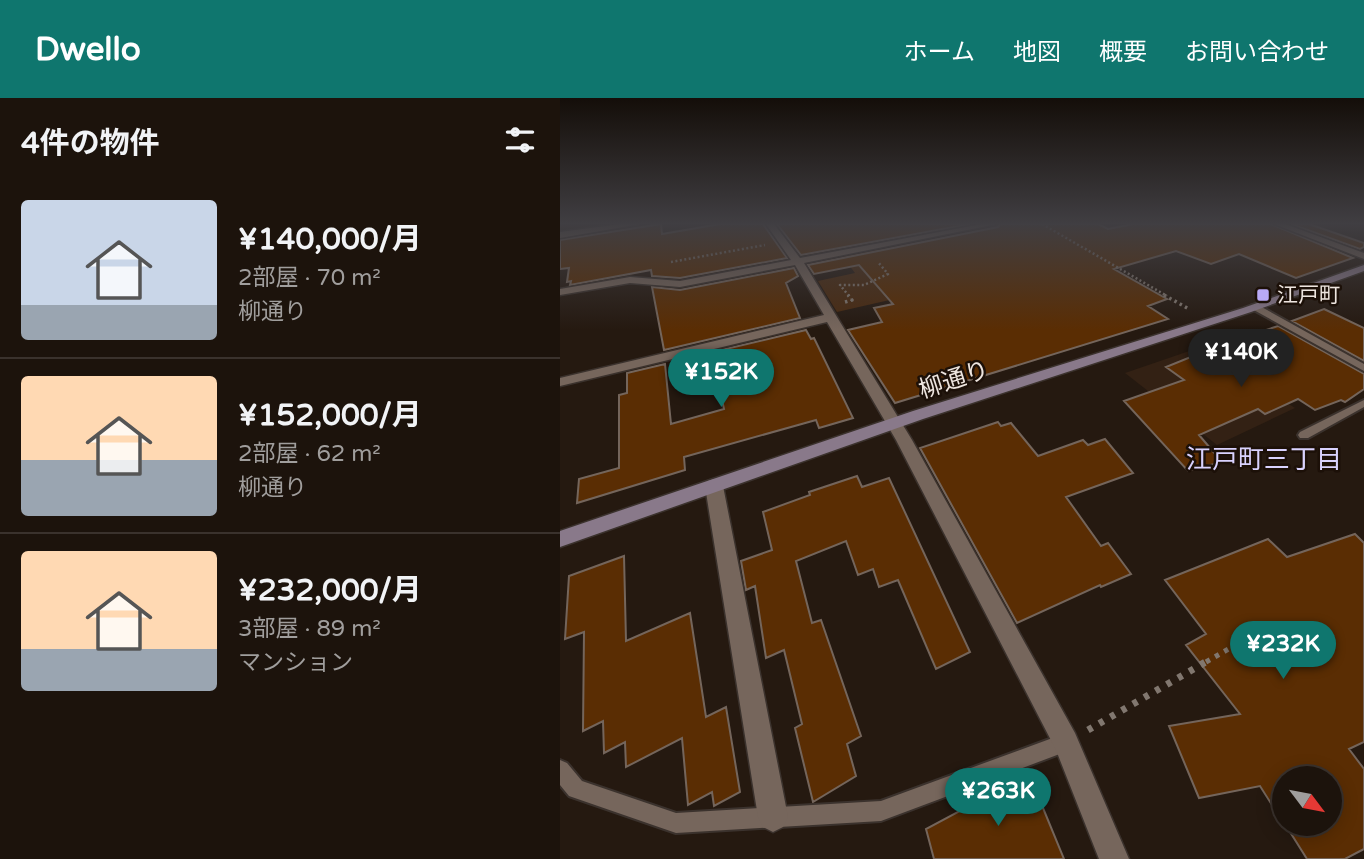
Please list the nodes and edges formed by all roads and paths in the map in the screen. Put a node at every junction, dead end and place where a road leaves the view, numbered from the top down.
1 (685, 260) edge
2 (795, 260) edge
3 (810, 260) edge
4 (874, 260) edge
5 (1104, 260) edge
6 (671, 262) dead end
7 (797, 262) junction
8 (1364, 268) edge
9 (560, 292) edge
10 (1255, 307) junction
11 (837, 310) junction
12 (1191, 310) dead end
13 (1364, 368) edge
14 (560, 382) edge
15 (1364, 403) edge
16 (894, 424) junction
17 (1304, 435) dead end
18 (714, 486) junction
19 (560, 539) edge
20 (1233, 647) dead end
21 (1066, 742) junction
22 (560, 770) edge
23 (773, 817) junction
24 (1114, 859) edge

1 - 6 path
2 - 7 street
3 - 7 street
4 - 11 path
5 - 12 path
7 - 9 street
7 - 11 street
8 - 10 street, 柳通り
10 - 13 lane
10 - 16 street, 柳通り
11 - 14 street
11 - 16 street
15 - 17 lane
16 - 18 street, 柳通り
16 - 21 street
18 - 19 street, 柳通り
18 - 23 street
20 - 21 path
21 - 23 lane
21 - 24 street
22 - 23 lane

